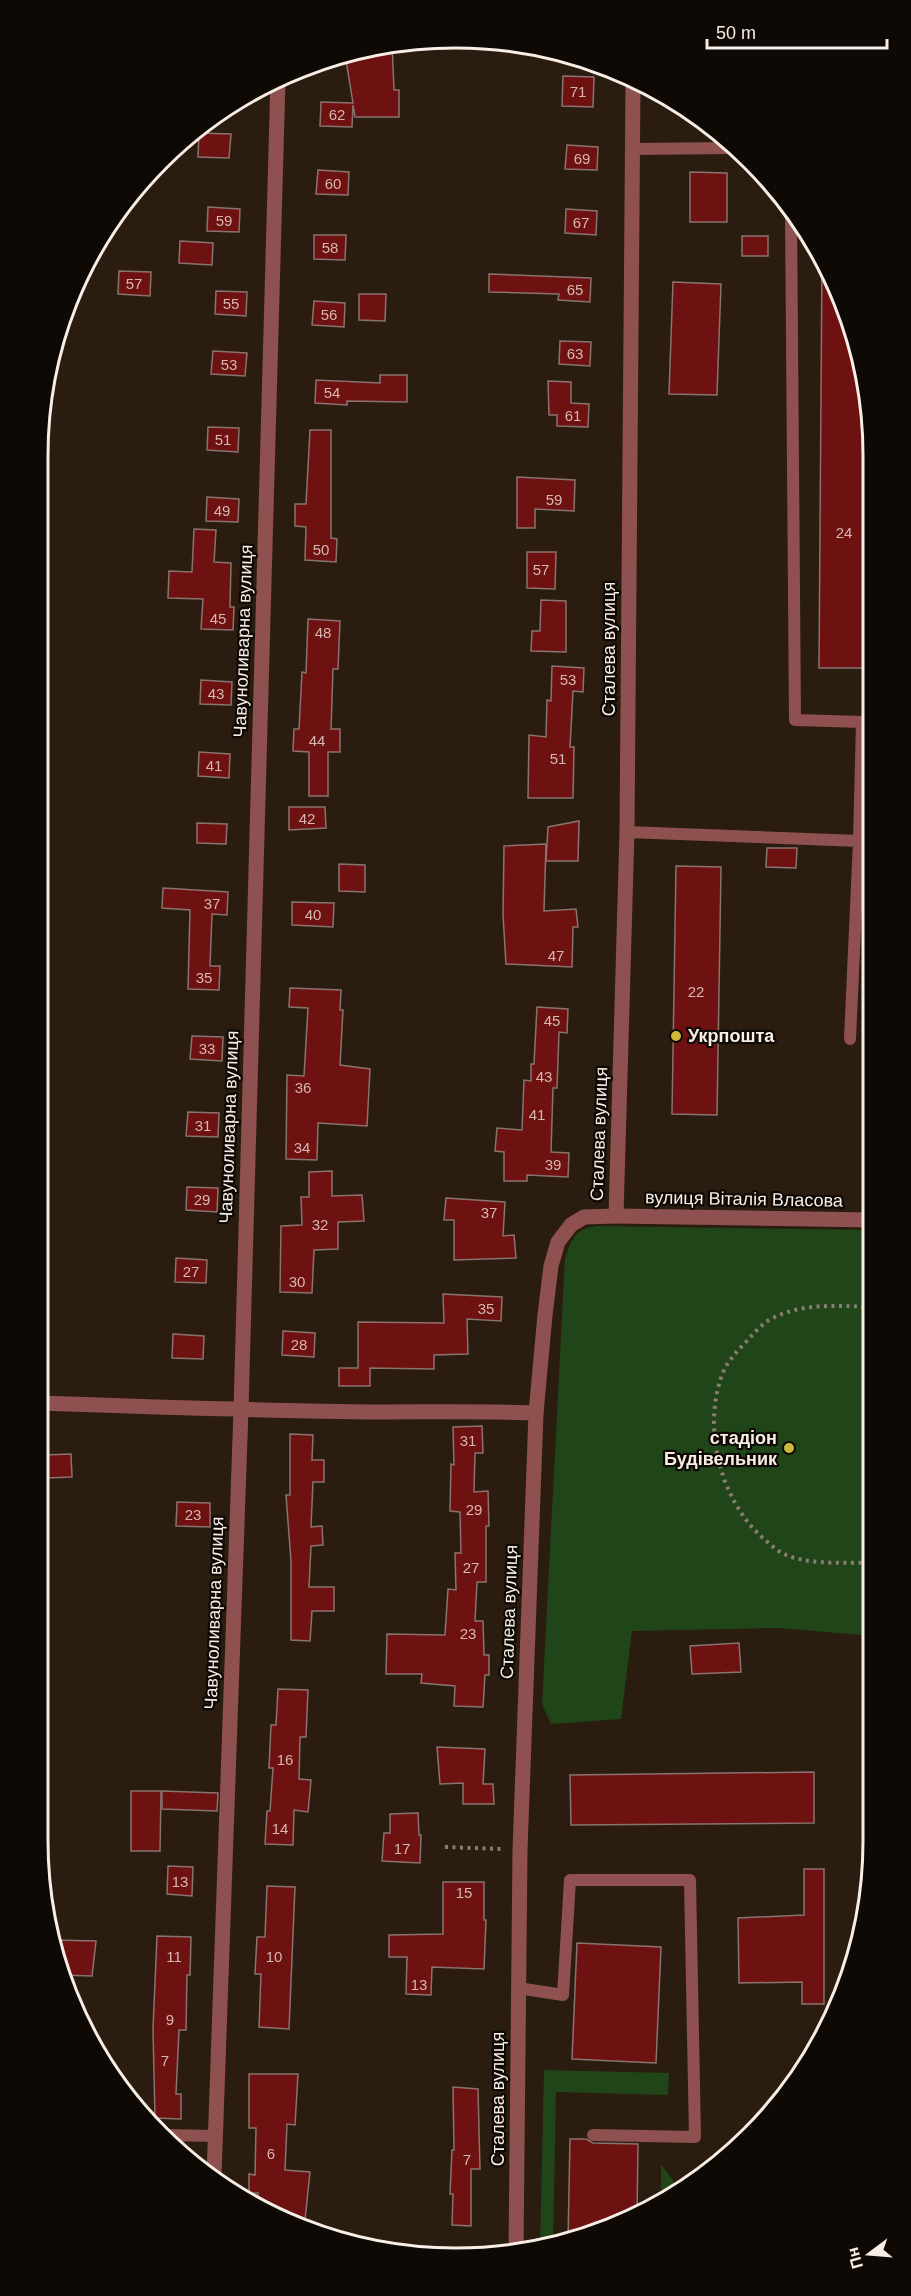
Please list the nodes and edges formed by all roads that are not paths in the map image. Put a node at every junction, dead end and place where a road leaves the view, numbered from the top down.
1 (278, 89) edge
2 (633, 89) edge
3 (723, 148) edge
4 (632, 149) junction
5 (790, 223) edge
6 (627, 832) junction
7 (859, 841) junction
8 (850, 1039) dead end
9 (616, 1216) junction
10 (863, 1220) edge
11 (48, 1402) edge
12 (240, 1410) junction
13 (536, 1413) junction
14 (518, 1988) junction
15 (174, 2135) edge
16 (593, 2135) dead end
17 (216, 2136) junction
18 (214, 2169) edge
19 (516, 2244) edge

1 - 12 street, Чавуноливарна вулиця
2 - 4 street, Сталева вулиця
3 - 4 lane
4 - 6 street, Сталева вулиця
5 - 7 lane
6 - 7 lane
6 - 9 street, Сталева вулиця
7 - 8 lane
9 - 10 street, вулиця Віталія Власова
9 - 13 street, Сталева вулиця
11 - 12 street
12 - 13 street
12 - 17 street, Чавуноливарна вулиця
13 - 14 street, Сталева вулиця
14 - 16 lane
14 - 19 street, Сталева вулиця
15 - 17 lane
17 - 18 street, Чавуноливарна вулиця

